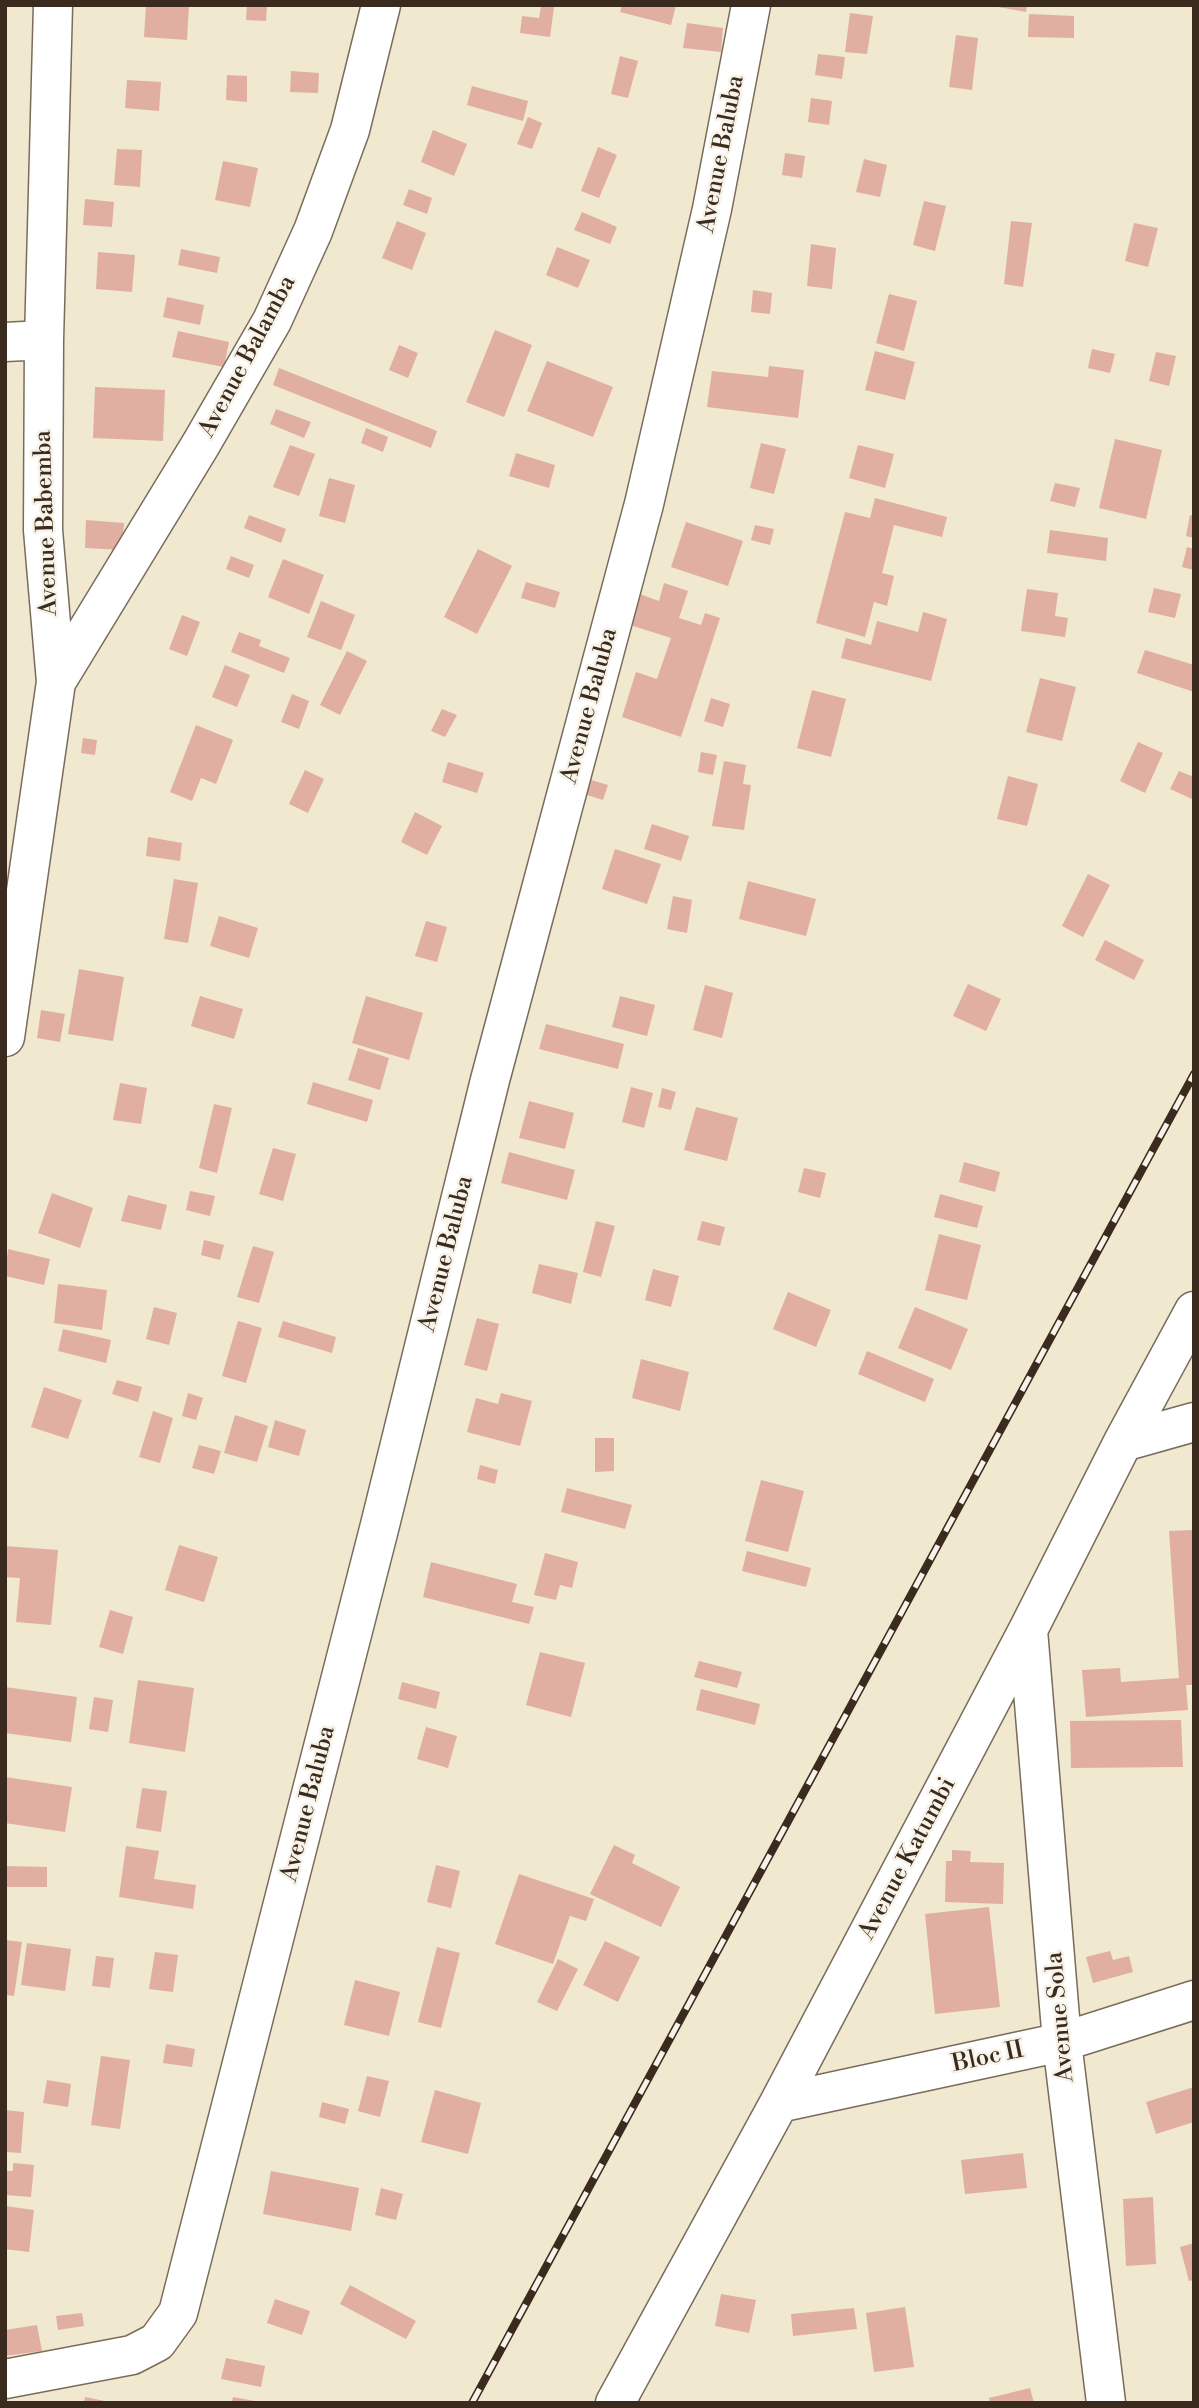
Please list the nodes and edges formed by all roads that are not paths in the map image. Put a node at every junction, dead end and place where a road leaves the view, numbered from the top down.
1 (53, 5) edge
2 (381, 5) edge
3 (751, 5) edge
4 (44, 340) junction
5 (5, 342) edge
6 (56, 682) junction
7 (5, 1037) edge
8 (1194, 1311) edge
9 (1194, 1422) edge
10 (1123, 1442) junction
11 (1028, 1630) junction
12 (1194, 2000) edge
13 (1062, 2042) junction
14 (779, 2103) junction
15 (5, 2379) edge
16 (615, 2403) edge
17 (1106, 2403) edge

1 - 4 street, Avenue Babemba
2 - 6 street, Avenue Balamba
3 - 15 street, Avenue Baluba
4 - 5 street
4 - 6 street, Avenue Babemba
6 - 7 street, Avenue Babemba
8 - 10 street, Avenue Katumbi
9 - 10 street
10 - 11 street, Avenue Katumbi
11 - 13 street, Avenue Sola
11 - 14 street, Avenue Katumbi
12 - 13 street, Bloc II
13 - 14 street, Bloc II
13 - 17 street, Avenue Sola
14 - 16 street, Avenue Katumbi

